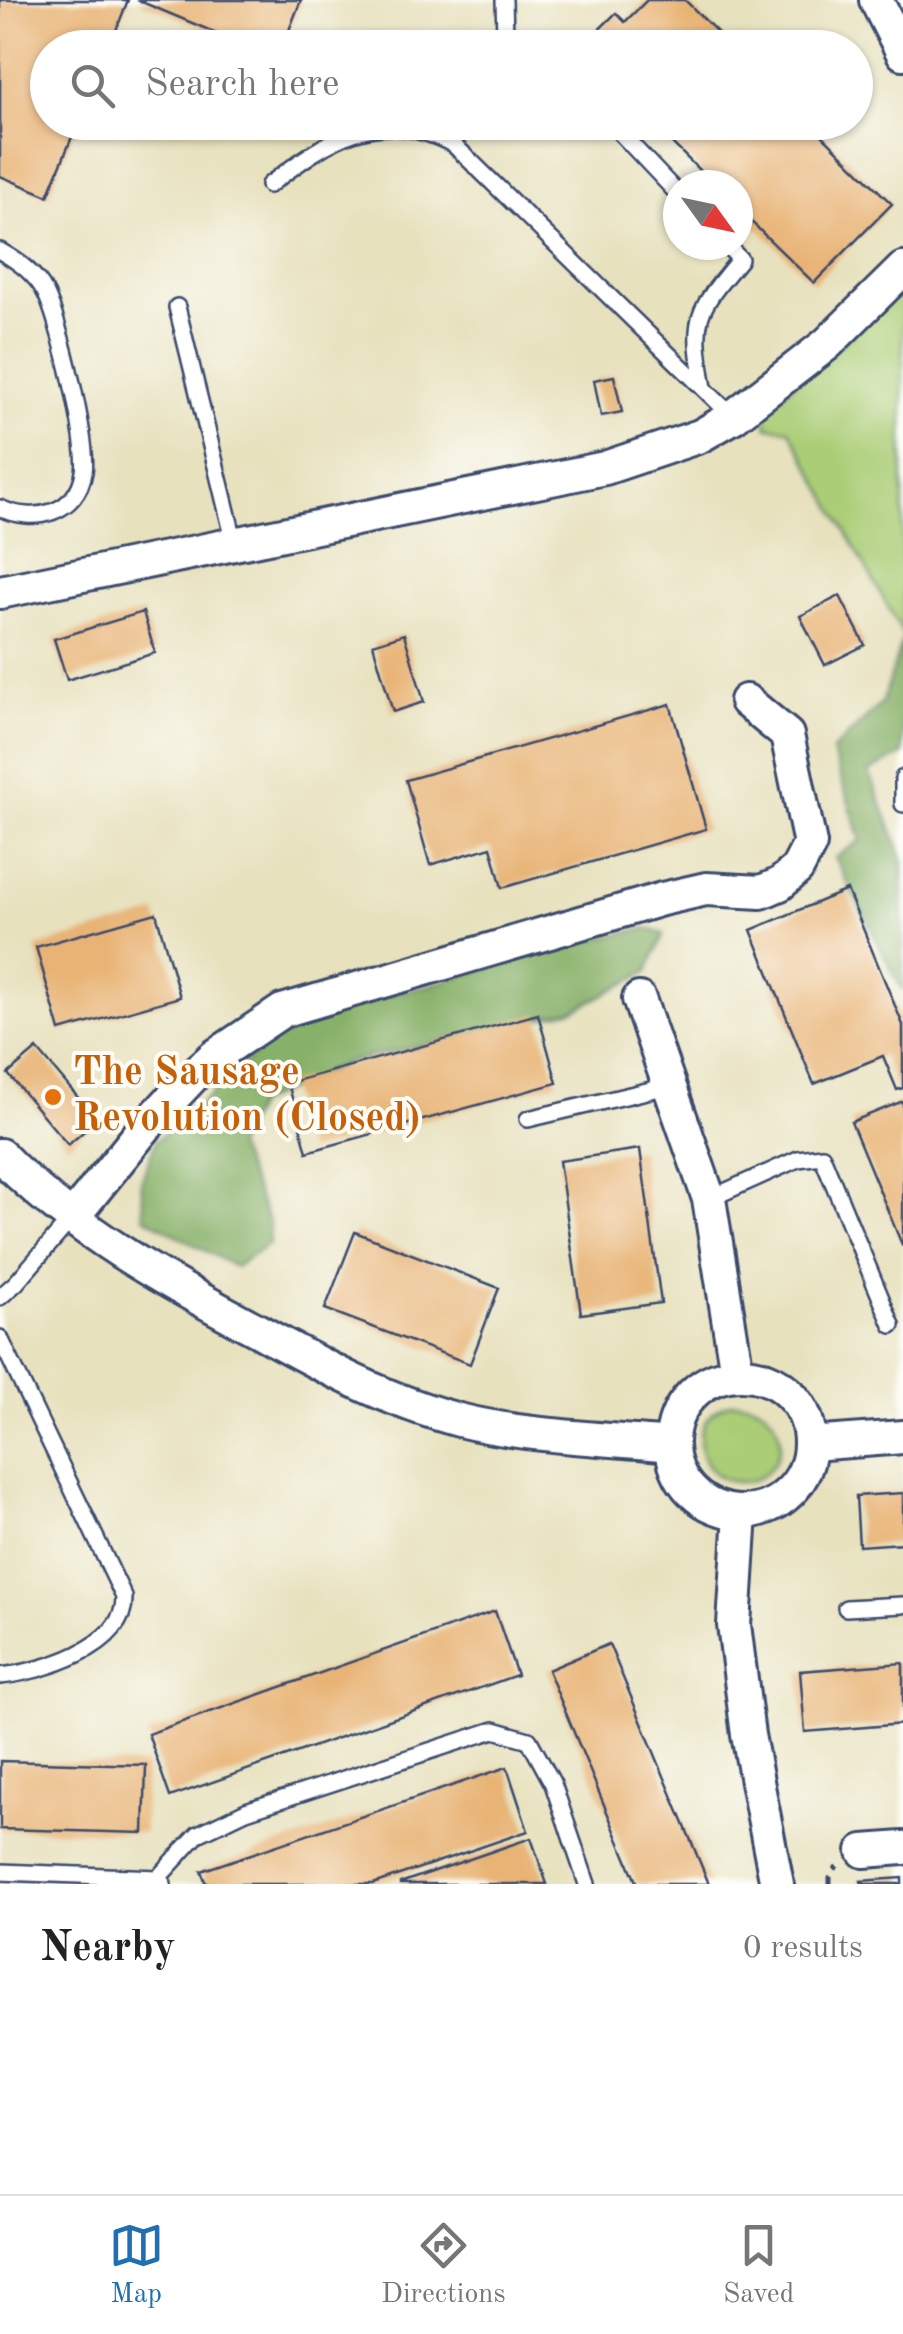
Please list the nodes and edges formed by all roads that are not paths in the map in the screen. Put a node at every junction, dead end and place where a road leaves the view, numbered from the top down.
1 (504, 0) edge
2 (876, 0) edge
3 (505, 30) edge
4 (903, 53) edge
5 (336, 140) edge
6 (445, 140) edge
7 (627, 140) edge
8 (663, 178) edge
9 (268, 185) dead end
10 (0, 251) edge
11 (739, 260) edge
12 (903, 269) edge
13 (177, 307) dead end
14 (704, 388) junction
15 (733, 417) junction
16 (0, 508) edge
17 (235, 544) junction
18 (0, 592) edge
19 (746, 701) dead end
20 (903, 778) edge
21 (903, 804) edge
22 (638, 999) dead end
23 (668, 1086) junction
24 (528, 1119) dead end
25 (0, 1155) edge
26 (709, 1200) junction
27 (72, 1218) junction
28 (0, 1297) edge
29 (892, 1326) dead end
30 (0, 1338) edge
31 (737, 1373) junction
32 (903, 1437) edge
33 (811, 1444) junction
34 (671, 1446) junction
35 (740, 1513) junction
36 (903, 1605) edge
37 (846, 1608) dead end
38 (0, 1676) edge
39 (903, 1848) edge
40 (864, 1850) dead end
41 (0, 1872) edge
42 (161, 1881) edge
43 (588, 1884) edge
44 (777, 1884) edge

1 - 3 lane
2 - 4 street
5 - 9 lane
6 - 14 lane
7 - 8 lane
10 - 16 lane
11 - 14 lane
12 - 15 street
13 - 17 lane
14 - 15 lane
15 - 17 street
17 - 18 street
19 - 27 street
20 - 21 lane
22 - 23 street
23 - 24 lane
23 - 26 street
25 - 27 street
26 - 29 lane
26 - 31 street
27 - 28 lane
27 - 34 street
30 - 38 lane
31 - 33 street
31 - 34 street
32 - 33 street
33 - 35 street
34 - 35 street
35 - 44 street
36 - 37 lane
39 - 40 street
41 - 42 lane
42 - 43 lane

